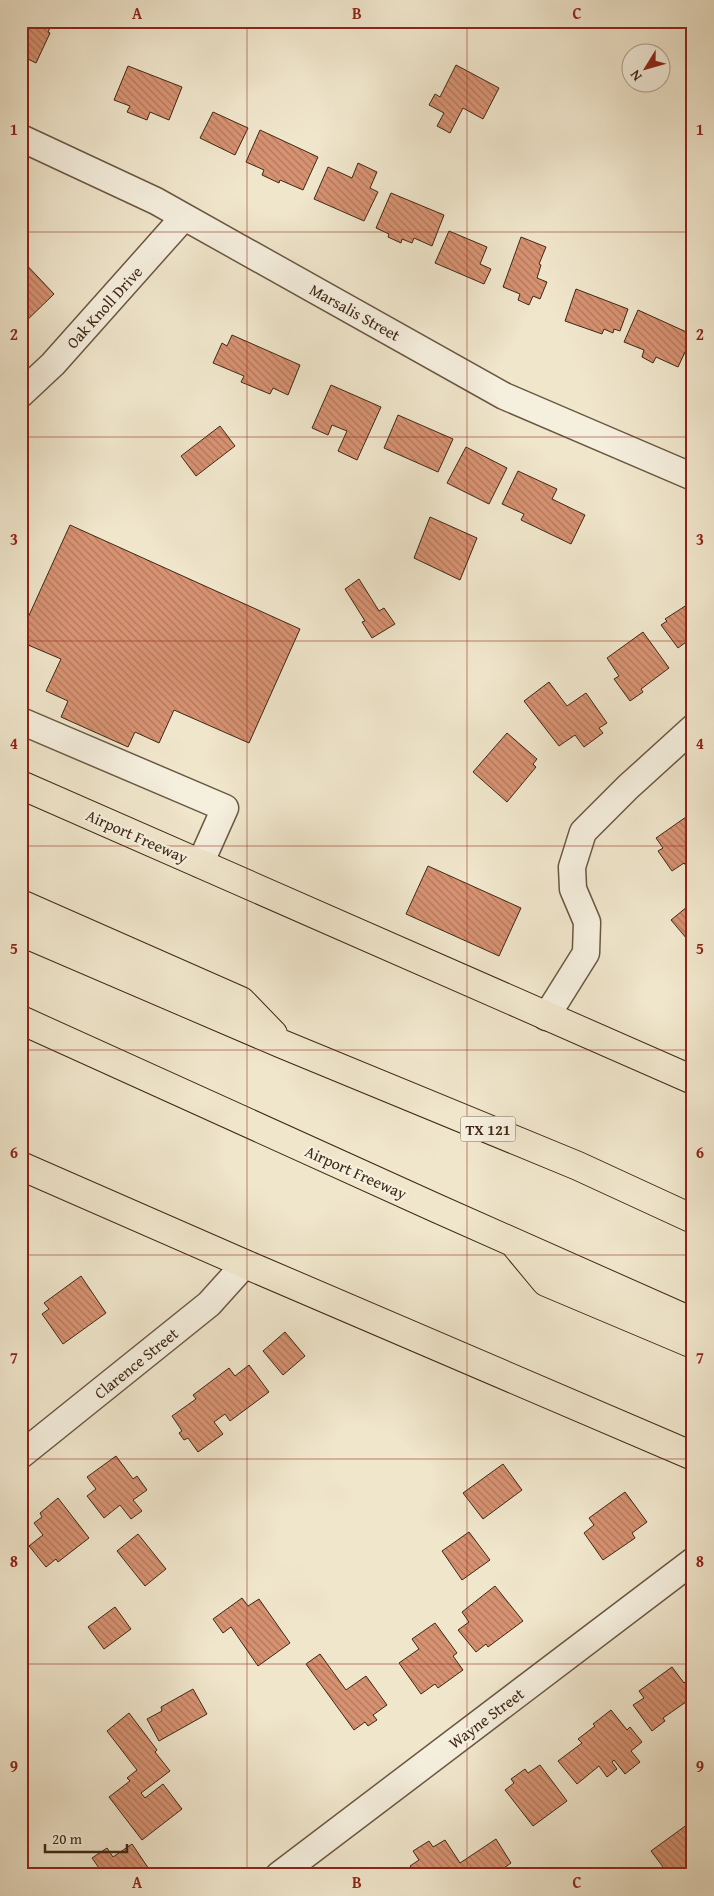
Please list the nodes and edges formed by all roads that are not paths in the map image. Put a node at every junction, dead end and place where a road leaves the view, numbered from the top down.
1 (21, 138) edge
2 (184, 216) junction
3 (21, 394) edge
4 (693, 477) edge
5 (21, 721) edge
6 (693, 728) edge
7 (21, 785) edge
8 (200, 864) junction
9 (21, 904) edge
10 (21, 932) edge
11 (546, 1016) junction
12 (21, 1020) edge
13 (282, 1044) junction
14 (693, 1080) edge
15 (21, 1166) edge
16 (693, 1219) edge
17 (513, 1242) junction
18 (245, 1264) junction
19 (693, 1322) edge
20 (693, 1344) edge
21 (21, 1455) edge
22 (693, 1456) edge
23 (693, 1561) edge
24 (279, 1875) edge

1 - 2 street, Marsalis Street
2 - 3 street, Oak Knoll Drive
2 - 4 street, Marsalis Street
5 - 8 street
6 - 11 street
7 - 8 main road, Airport Freeway
8 - 11 main road, Airport Freeway
9 - 13 main road
10 - 13 main road, TX 121
11 - 14 main road, Airport Freeway
12 - 17 main road, Airport Freeway
13 - 16 main road, TX 121
15 - 18 main road
17 - 19 main road, Airport Freeway
17 - 20 main road
18 - 21 street, Clarence Street
18 - 22 main road
23 - 24 street, Wayne Street

